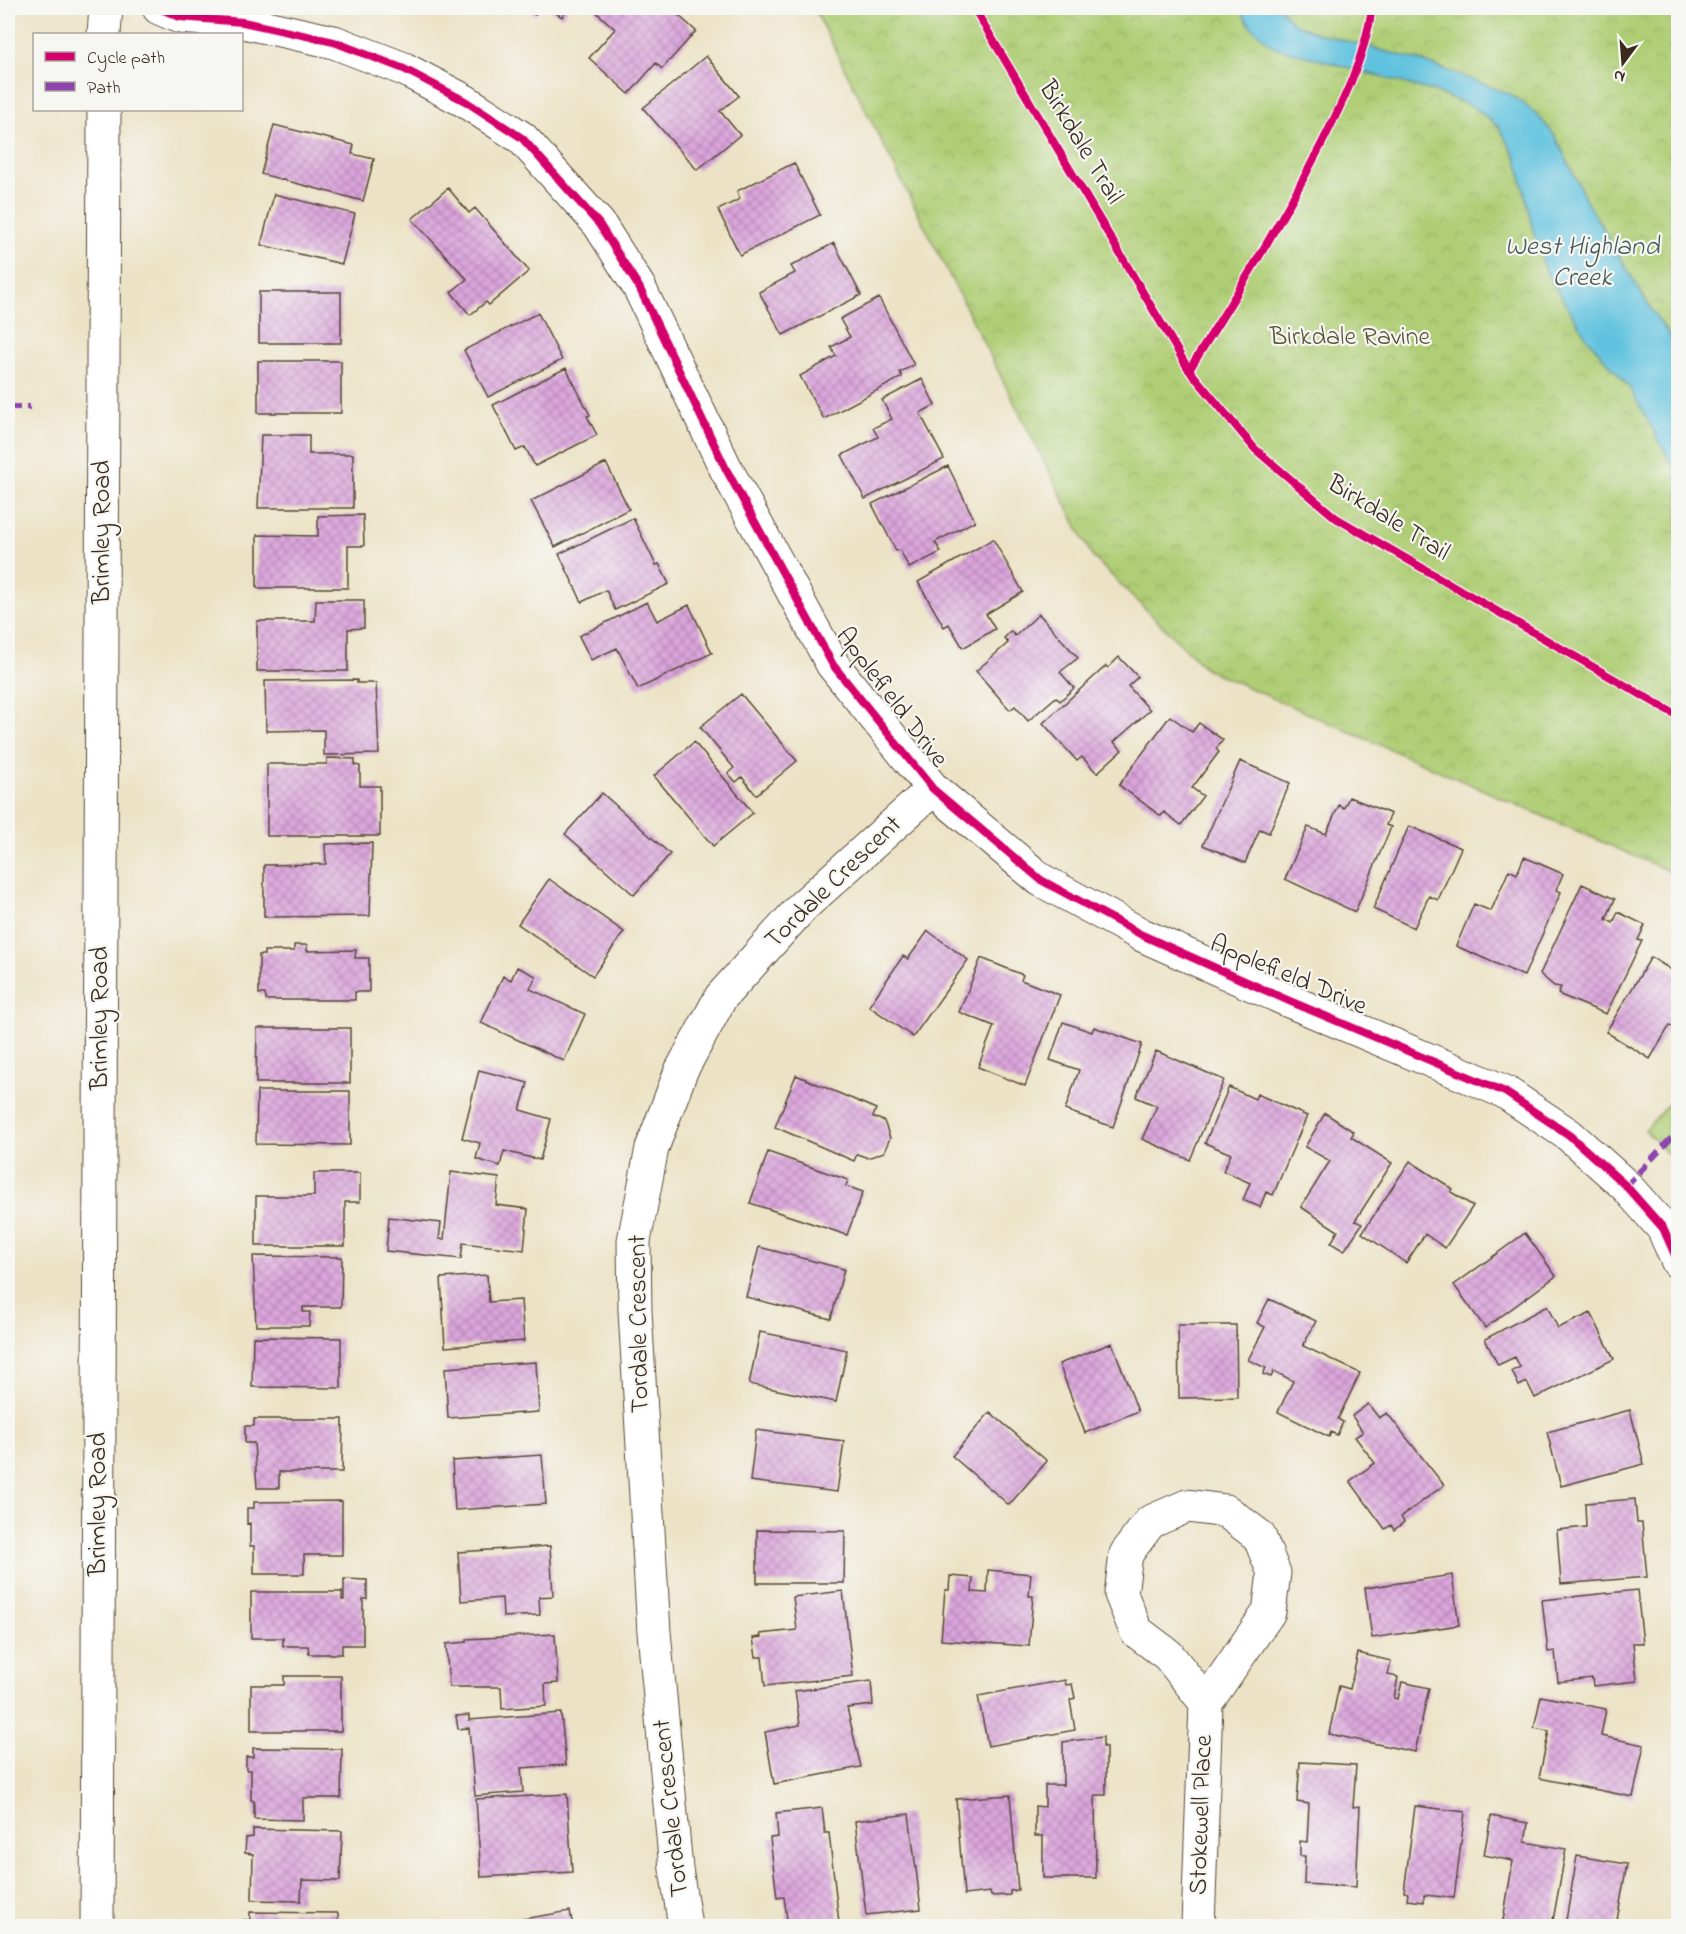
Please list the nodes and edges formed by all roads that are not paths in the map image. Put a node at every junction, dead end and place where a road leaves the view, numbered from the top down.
1 (106, 8) edge
2 (159, 8) edge
3 (104, 33) edge
4 (104, 111) edge
5 (933, 789) junction
6 (1678, 1262) edge
7 (1206, 1703) junction
8 (97, 1926) edge
9 (685, 1926) edge
10 (1198, 1926) edge

1 - 3 street
2 - 5 street, Applefield Drive
4 - 8 street, Brimley Road
5 - 6 street, Applefield Drive
5 - 9 street, Tordale Crescent
7 - 7 street, Stokewell Place
7 - 10 street, Stokewell Place

